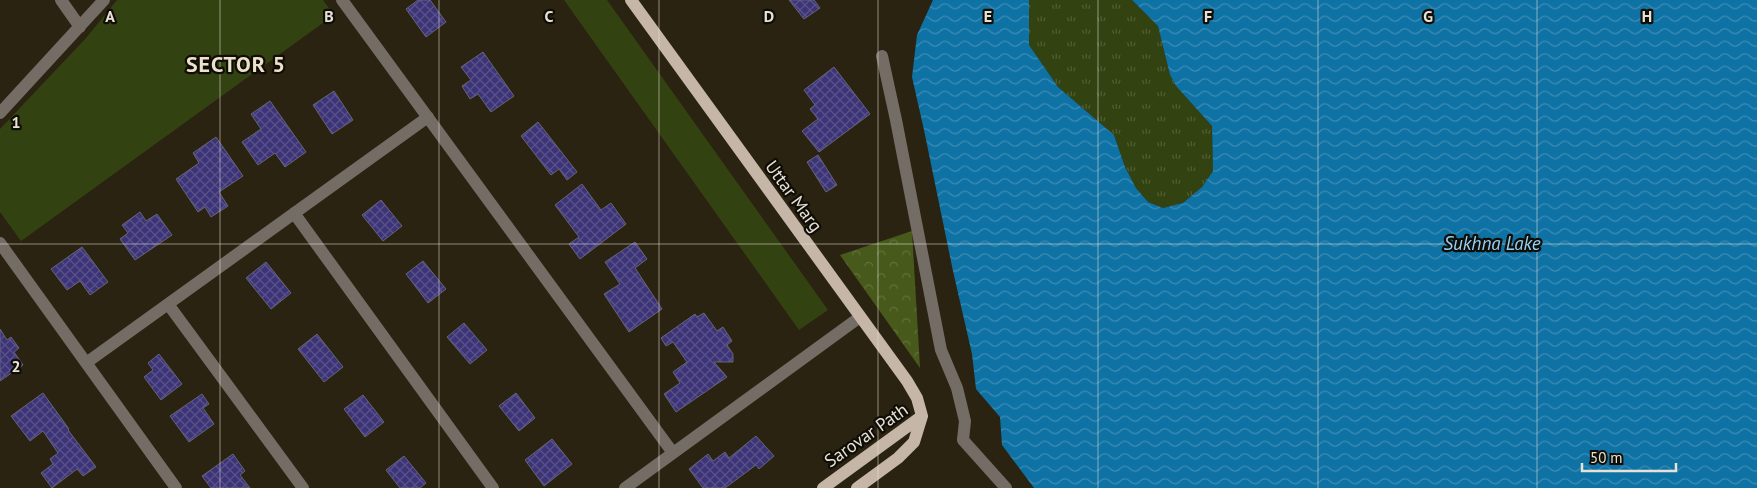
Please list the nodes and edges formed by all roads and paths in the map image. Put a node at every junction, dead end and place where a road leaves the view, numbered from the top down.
1 (61, 0) edge
2 (104, 0) edge
3 (342, 0) edge
4 (631, 0) edge
5 (80, 26) junction
6 (882, 56) dead end
7 (0, 113) edge
8 (428, 117) junction
9 (294, 213) junction
10 (0, 243) edge
11 (168, 304) junction
12 (860, 317) junction
13 (86, 363) junction
14 (922, 416) junction
15 (673, 453) junction
16 (176, 488) edge
17 (303, 488) edge
18 (493, 488) edge
19 (625, 488) edge
20 (822, 488) edge
21 (857, 488) edge
22 (1006, 488) edge

1 - 5 street
2 - 5 street
3 - 8 street
4 - 12 main road, Uttar Marg
5 - 7 street
6 - 22 street
8 - 9 street
8 - 15 street
9 - 11 street
9 - 18 street
10 - 13 street
11 - 13 street
11 - 17 street
12 - 14 main road, Uttar Marg
12 - 15 street
13 - 16 street
14 - 20 main road, Sarovar Path
14 - 21 main road, Sarovar Path
15 - 19 street

